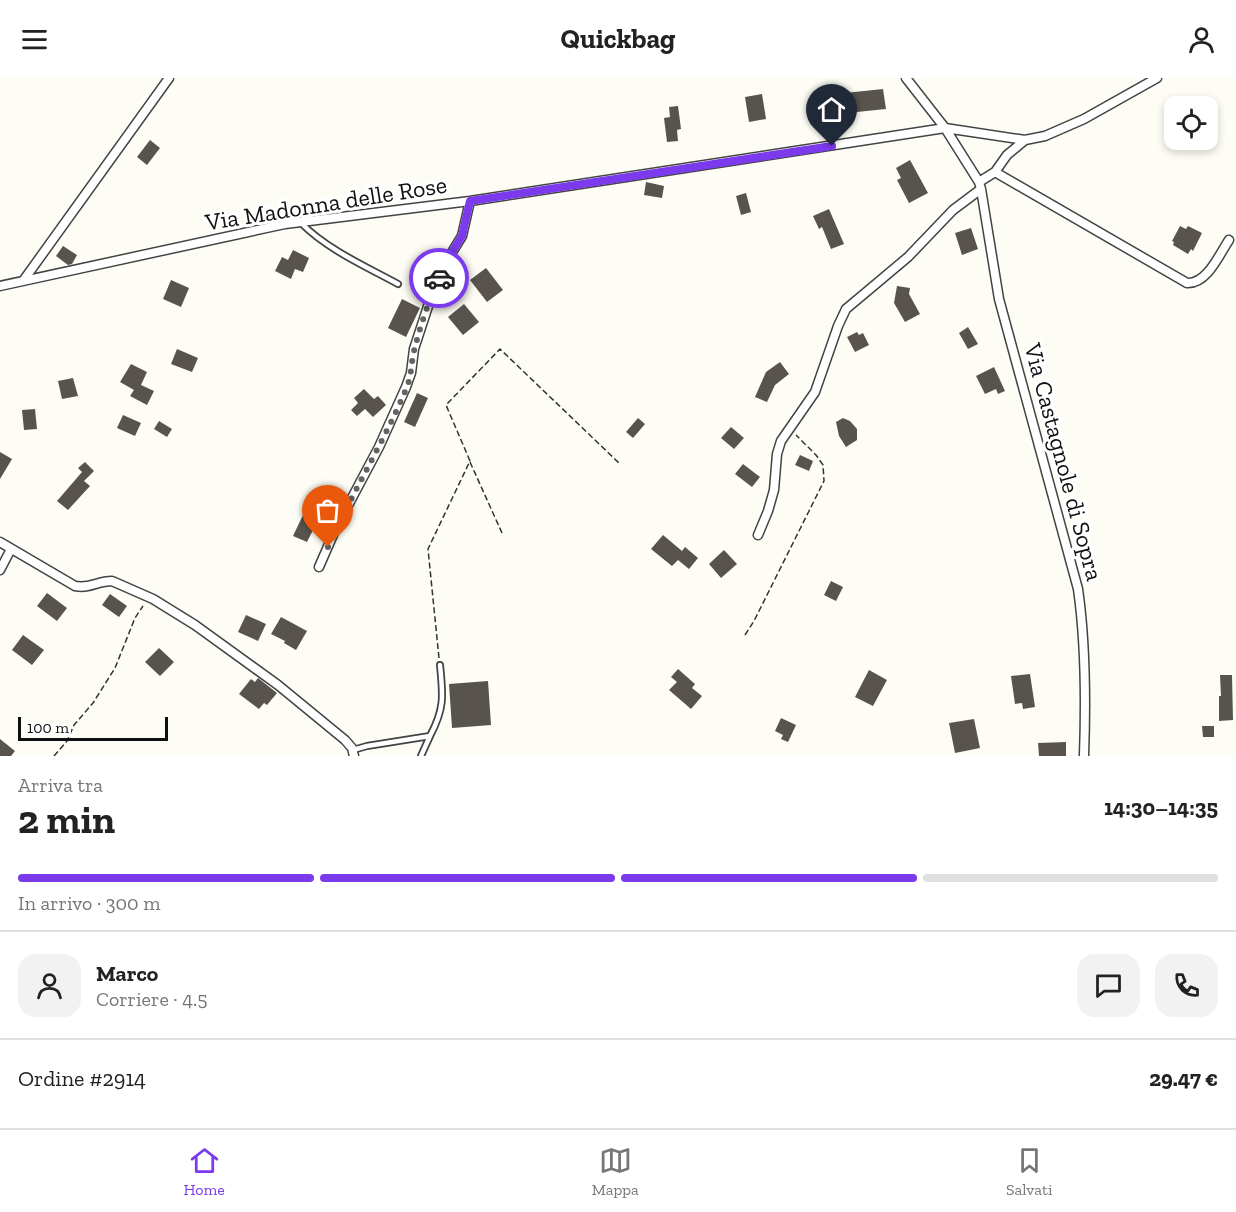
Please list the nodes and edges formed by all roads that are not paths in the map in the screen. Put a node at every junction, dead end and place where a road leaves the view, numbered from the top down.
1 (906, 78) edge
2 (1157, 78) edge
3 (167, 79) edge
4 (945, 128) junction
5 (1025, 140) junction
6 (995, 172) junction
7 (980, 186) junction
8 (470, 201) junction
9 (300, 222) junction
10 (1229, 240) dead end
11 (23, 281) junction
12 (398, 284) dead end
13 (0, 286) edge
14 (758, 535) dead end
15 (0, 542) edge
16 (11, 549) junction
17 (319, 567) dead end
18 (0, 570) edge
19 (440, 664) road end
20 (430, 736) junction
21 (354, 753) edge
22 (421, 756) edge
23 (1084, 756) edge

1 - 4 street
2 - 5 street
3 - 11 street
4 - 5 street, Via Madonna delle Rose
4 - 7 street
4 - 8 street, Via Madonna delle Rose
5 - 6 street
6 - 7 street
6 - 10 street
7 - 14 street
7 - 23 street, Via Castagnole di Sopra
8 - 9 street, Via Madonna delle Rose
8 - 17 street
9 - 11 street, Via Madonna delle Rose
9 - 12 lane
11 - 13 street, Via Madonna delle Rose
15 - 16 street
16 - 18 street
16 - 21 street
19 - 20 lane
20 - 21 lane
20 - 22 lane

